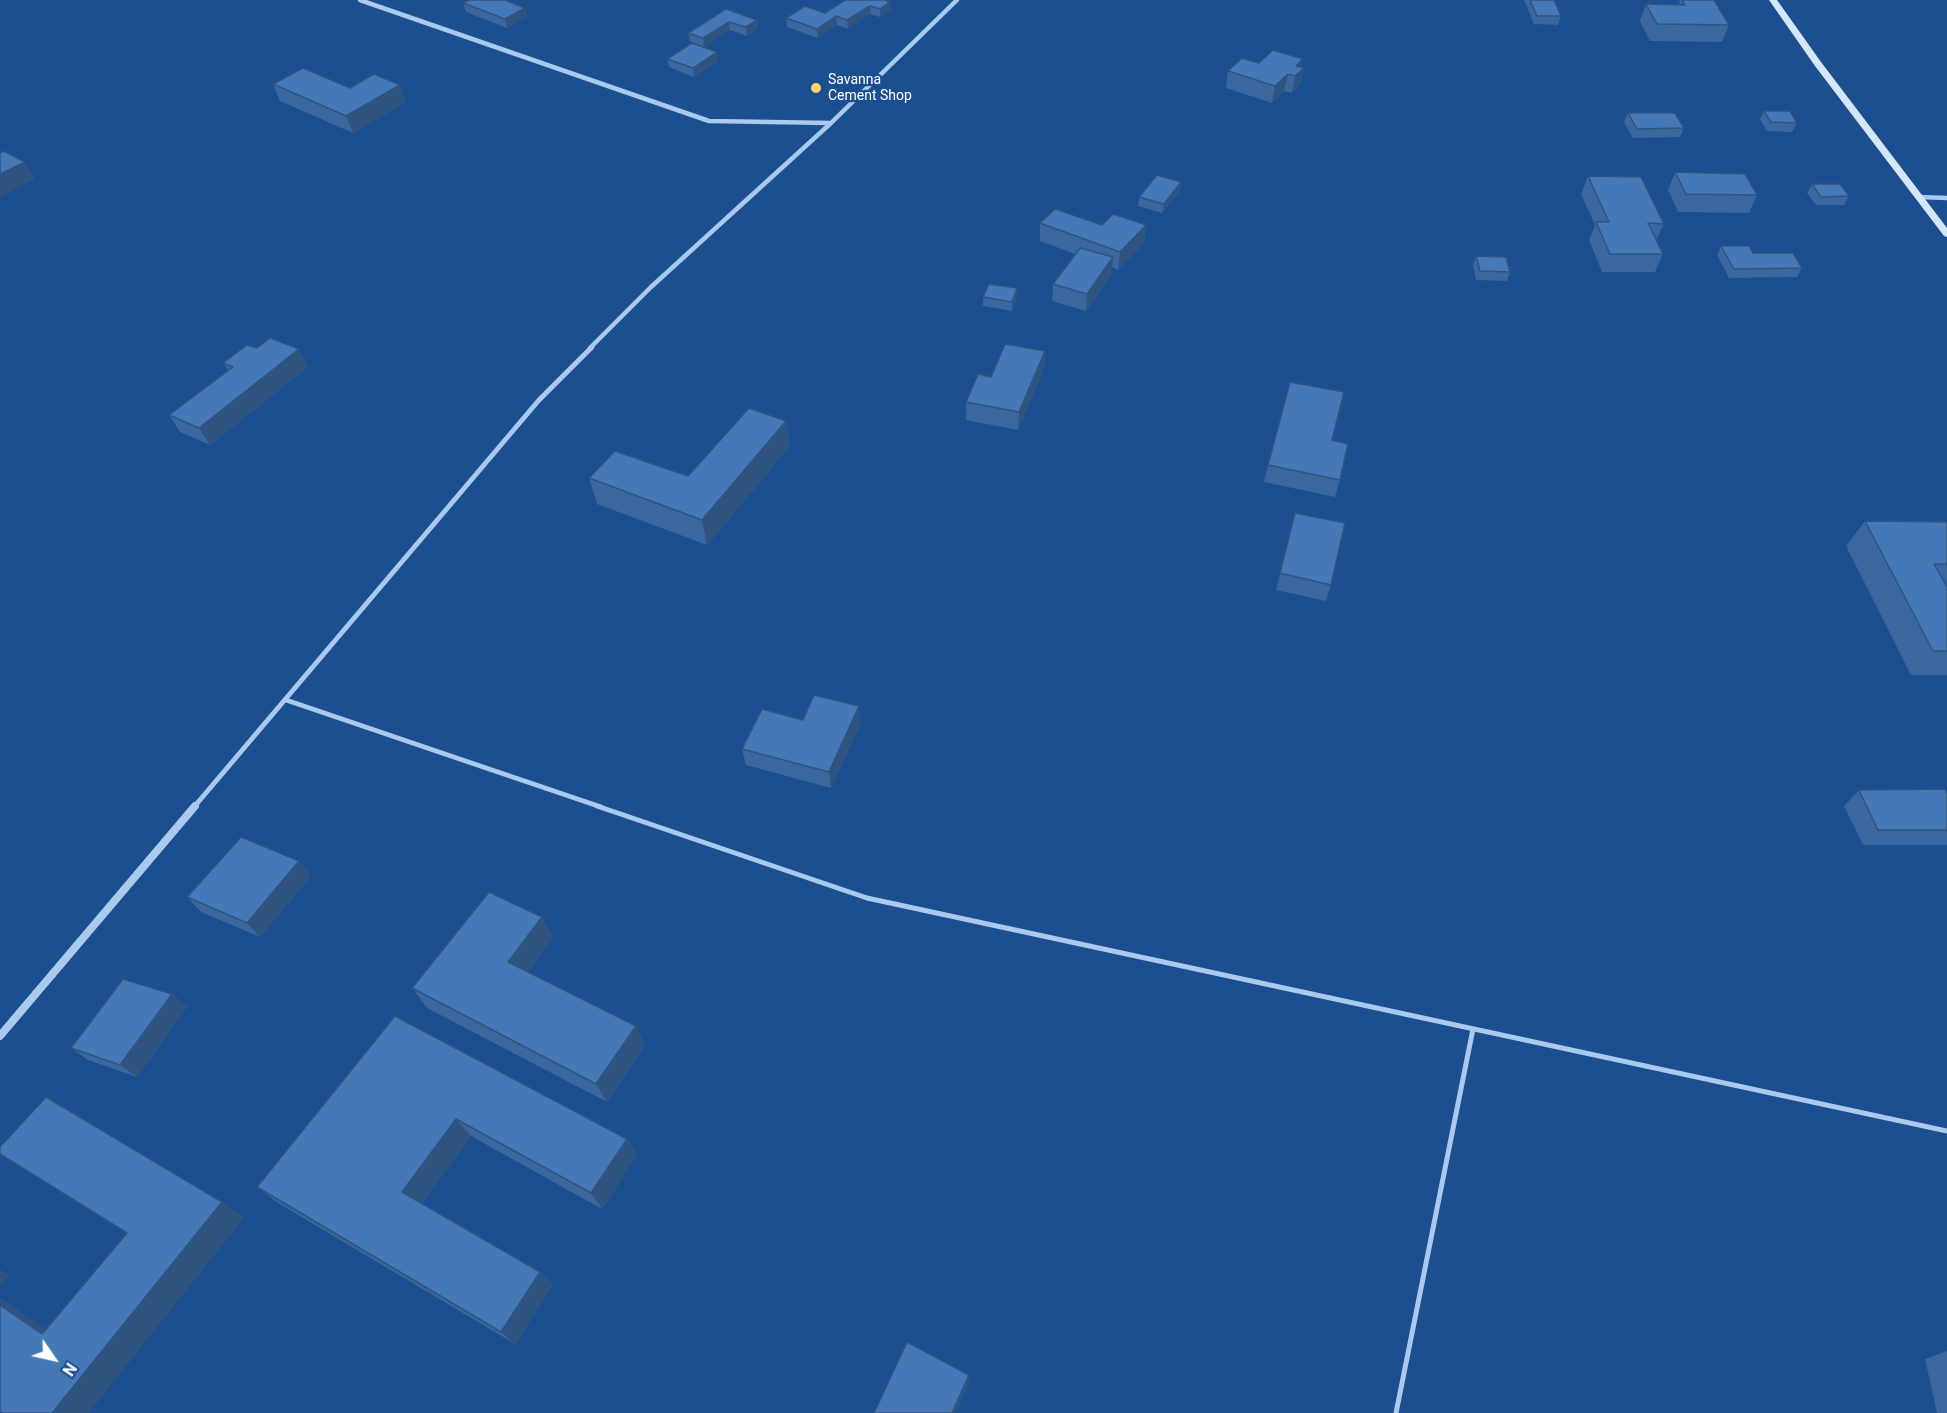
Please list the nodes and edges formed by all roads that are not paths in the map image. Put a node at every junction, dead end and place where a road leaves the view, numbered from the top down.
1 (360, 0) edge
2 (957, 0) edge
3 (1773, 0) edge
4 (831, 123) junction
5 (1919, 197) junction
6 (1947, 198) edge
7 (1947, 234) edge
8 (286, 700) junction
9 (1473, 1029) junction
10 (0, 1036) edge
11 (1947, 1131) edge
12 (1396, 1413) edge

1 - 4 street
2 - 4 street
3 - 5 main road
4 - 8 street
5 - 6 street
5 - 7 main road
8 - 9 lane
8 - 10 street
9 - 11 lane
9 - 12 lane

